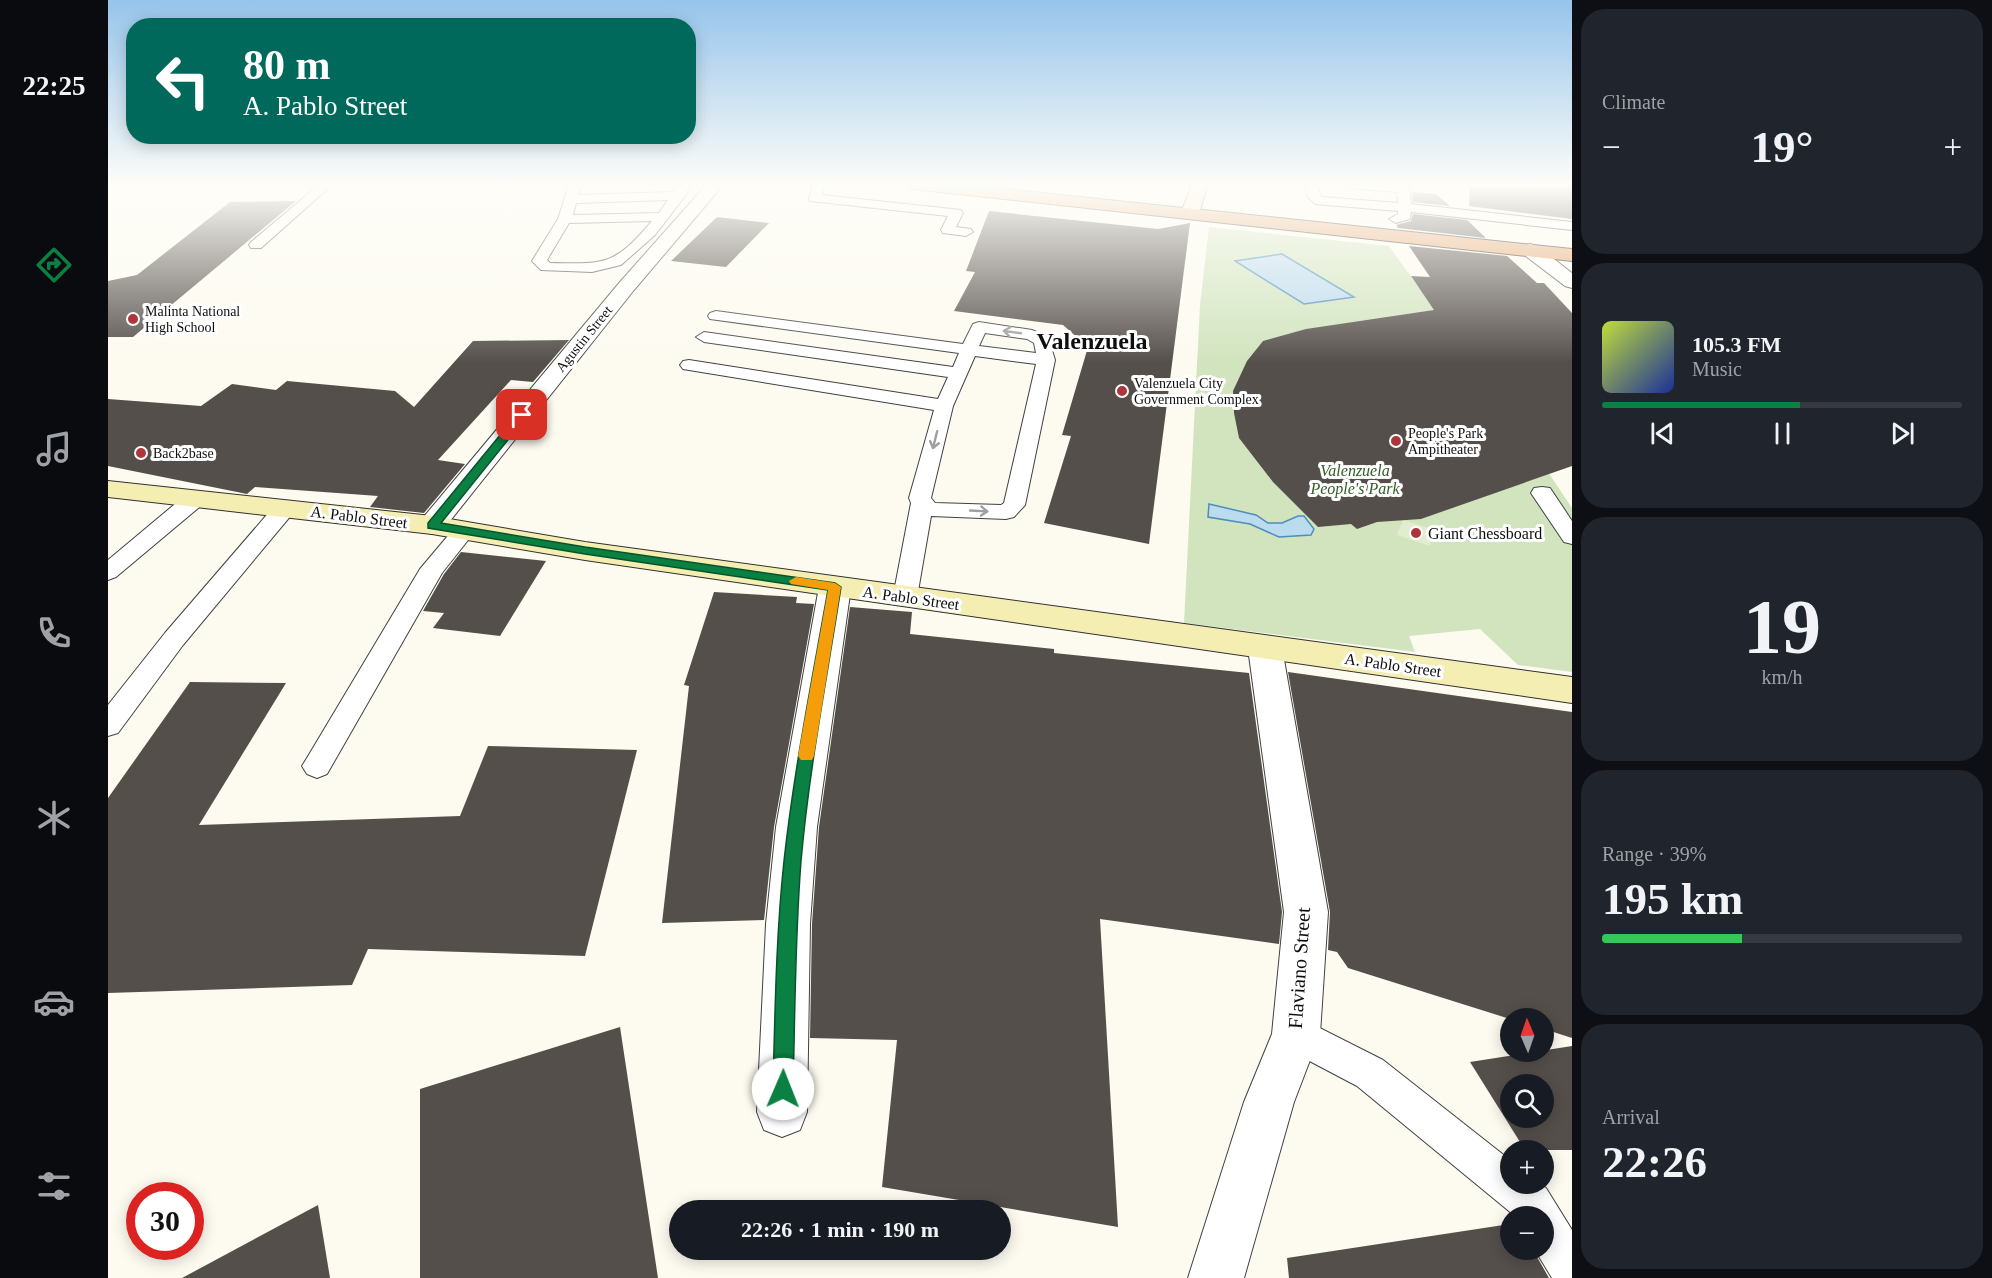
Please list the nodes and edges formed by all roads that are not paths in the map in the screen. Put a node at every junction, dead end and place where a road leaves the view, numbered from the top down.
1 (550, 244) edge
2 (637, 244) edge
3 (664, 244) edge
4 (1473, 244) edge
5 (1530, 250) junction
6 (1572, 255) edge
7 (1572, 282) edge
8 (716, 316) dead end
9 (704, 337) dead end
10 (969, 350) junction
11 (689, 365) dead end
12 (958, 373) junction
13 (944, 406) junction
14 (108, 489) edge
15 (1542, 493) dead end
16 (195, 499) junction
17 (922, 503) junction
18 (285, 508) junction
19 (432, 525) junction
20 (465, 530) junction
21 (1572, 537) edge
22 (108, 572) edge
23 (835, 587) junction
24 (905, 597) junction
25 (1265, 648) junction
26 (1572, 690) edge
27 (108, 725) edge
28 (317, 766) dead end
29 (1296, 1034) junction
30 (782, 1112) dead end
31 (1533, 1206) edge
32 (1554, 1241) edge
33 (1572, 1271) edge
34 (1216, 1278) edge

1 - 2 lane
3 - 19 street, Agustin Street
4 - 5 highway
5 - 6 highway
5 - 7 street
8 - 10 lane
9 - 12 lane
10 - 12 lane
17 -> 10 lane
11 - 13 lane
12 - 13 lane
13 -> 17 lane
14 - 16 street, A. Pablo Street
15 - 21 lane
16 - 18 street, A. Pablo Street
16 - 22 lane
17 - 24 lane
18 - 19 street, A. Pablo Street
18 - 27 lane
19 - 20 street, A. Pablo Street
20 - 23 street, A. Pablo Street
20 - 28 lane
23 - 24 street, A. Pablo Street
23 - 30 street
24 - 25 street, A. Pablo Street
25 - 26 street, A. Pablo Street
25 - 29 street, Flaviano Street
29 - 31 lane
29 - 34 street, Flaviano Street
32 - 33 lane

